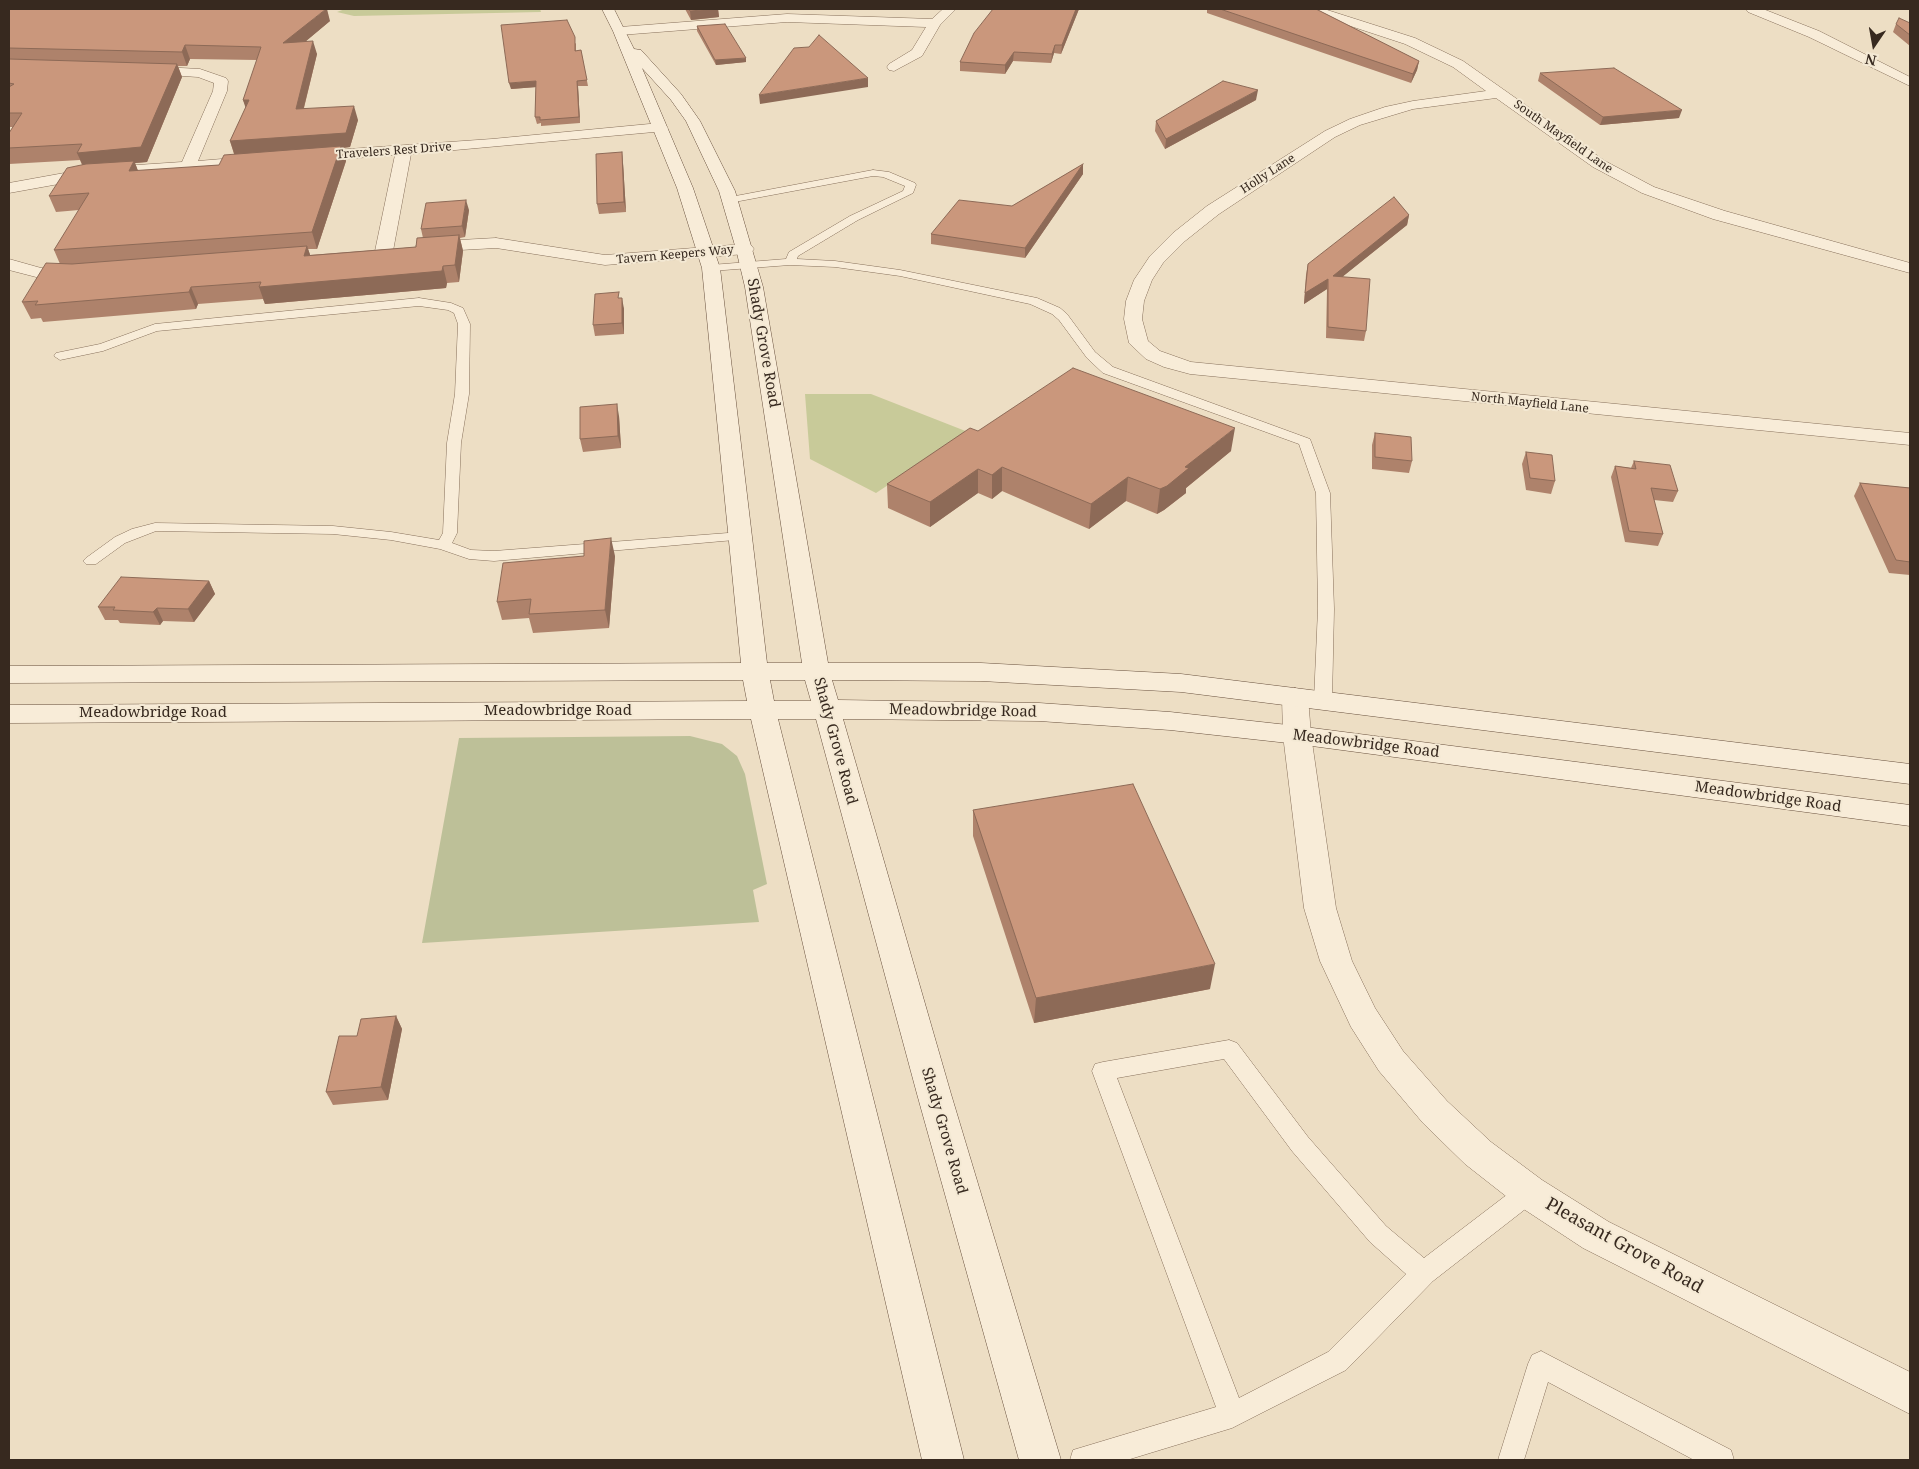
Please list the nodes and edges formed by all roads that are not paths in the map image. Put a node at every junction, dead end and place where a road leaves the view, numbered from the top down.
1 (608, 9) edge
2 (950, 9) edge
3 (1312, 9) edge
4 (1752, 9) edge
5 (935, 23) junction
6 (621, 35) junction
7 (894, 67) dead end
8 (125, 70) edge
9 (1910, 82) edge
10 (1500, 93) junction
11 (660, 128) junction
12 (404, 150) junction
13 (188, 166) junction
14 (9, 188) edge
15 (729, 200) junction
16 (384, 251) junction
17 (364, 252) edge
18 (747, 257) junction
19 (708, 260) junction
20 (790, 262) junction
21 (9, 264) edge
22 (1910, 268) edge
23 (94, 273) edge
24 (1153, 355) joint
25 (60, 356) dead end
26 (1910, 439) edge
27 (741, 536) junction
28 (443, 545) junction
29 (91, 561) dead end
30 (755, 671) junction
31 (816, 671) junction
32 (9, 675) edge
33 (1309, 698) junction
34 (762, 709) junction
35 (826, 709) junction
36 (9, 714) edge
37 (1297, 735) junction
38 (1910, 774) edge
39 (1910, 816) edge
40 (1529, 1192) junction
41 (1424, 1274) junction
42 (1910, 1394) edge
43 (1232, 1415) junction
44 (943, 1460) edge
45 (1040, 1460) edge
46 (1083, 1460) edge
47 (1511, 1460) edge
48 (1720, 1460) edge

1 - 6 main road, Shady Grove Road
2 - 5 main road
3 - 10 main road, South Mayfield Lane
4 - 9 main road
5 - 6 main road
5 - 7 main road
6 - 11 main road, Shady Grove Road
6 - 15 main road, Shady Grove Road
8 - 13 main road
10 - 22 main road, South Mayfield Lane
10 - 24 main road, Holly Lane
11 - 12 main road, Travelers Rest Drive
11 - 19 main road, Shady Grove Road
12 - 13 main road, Travelers Rest Drive
12 - 16 main road
13 - 14 main road, Travelers Rest Drive
15 - 18 main road, Shady Grove Road
15 - 20 lane
16 - 17 main road, Tavern Keepers Way
16 - 19 main road, Tavern Keepers Way
18 - 19 main road, Tavern Keepers Way
18 - 20 lane
18 - 31 main road, Shady Grove Road
19 - 27 main road, Shady Grove Road
20 - 33 lane
21 - 23 main road
24 - 26 main road, North Mayfield Lane
25 - 28 lane
27 - 28 lane
27 - 30 main road, Shady Grove Road
28 - 29 lane
30 - 31 main road
30 - 32 main road
30 - 34 main road, Shady Grove Road
31 - 33 main road
31 - 35 main road, Shady Grove Road
33 - 37 main road, Pleasant Grove Road
33 - 38 main road
34 - 35 main road, Meadowbridge Road
34 - 36 main road, Meadowbridge Road
34 - 44 main road, Shady Grove Road
35 - 37 main road, Meadowbridge Road
35 - 45 main road, Shady Grove Road
37 - 39 main road, Meadowbridge Road
37 - 40 main road, Pleasant Grove Road
40 - 41 lane
40 - 42 main road, Pleasant Grove Road
41 - 43 lane
41 - 43 lane
43 - 46 lane
47 - 48 lane

